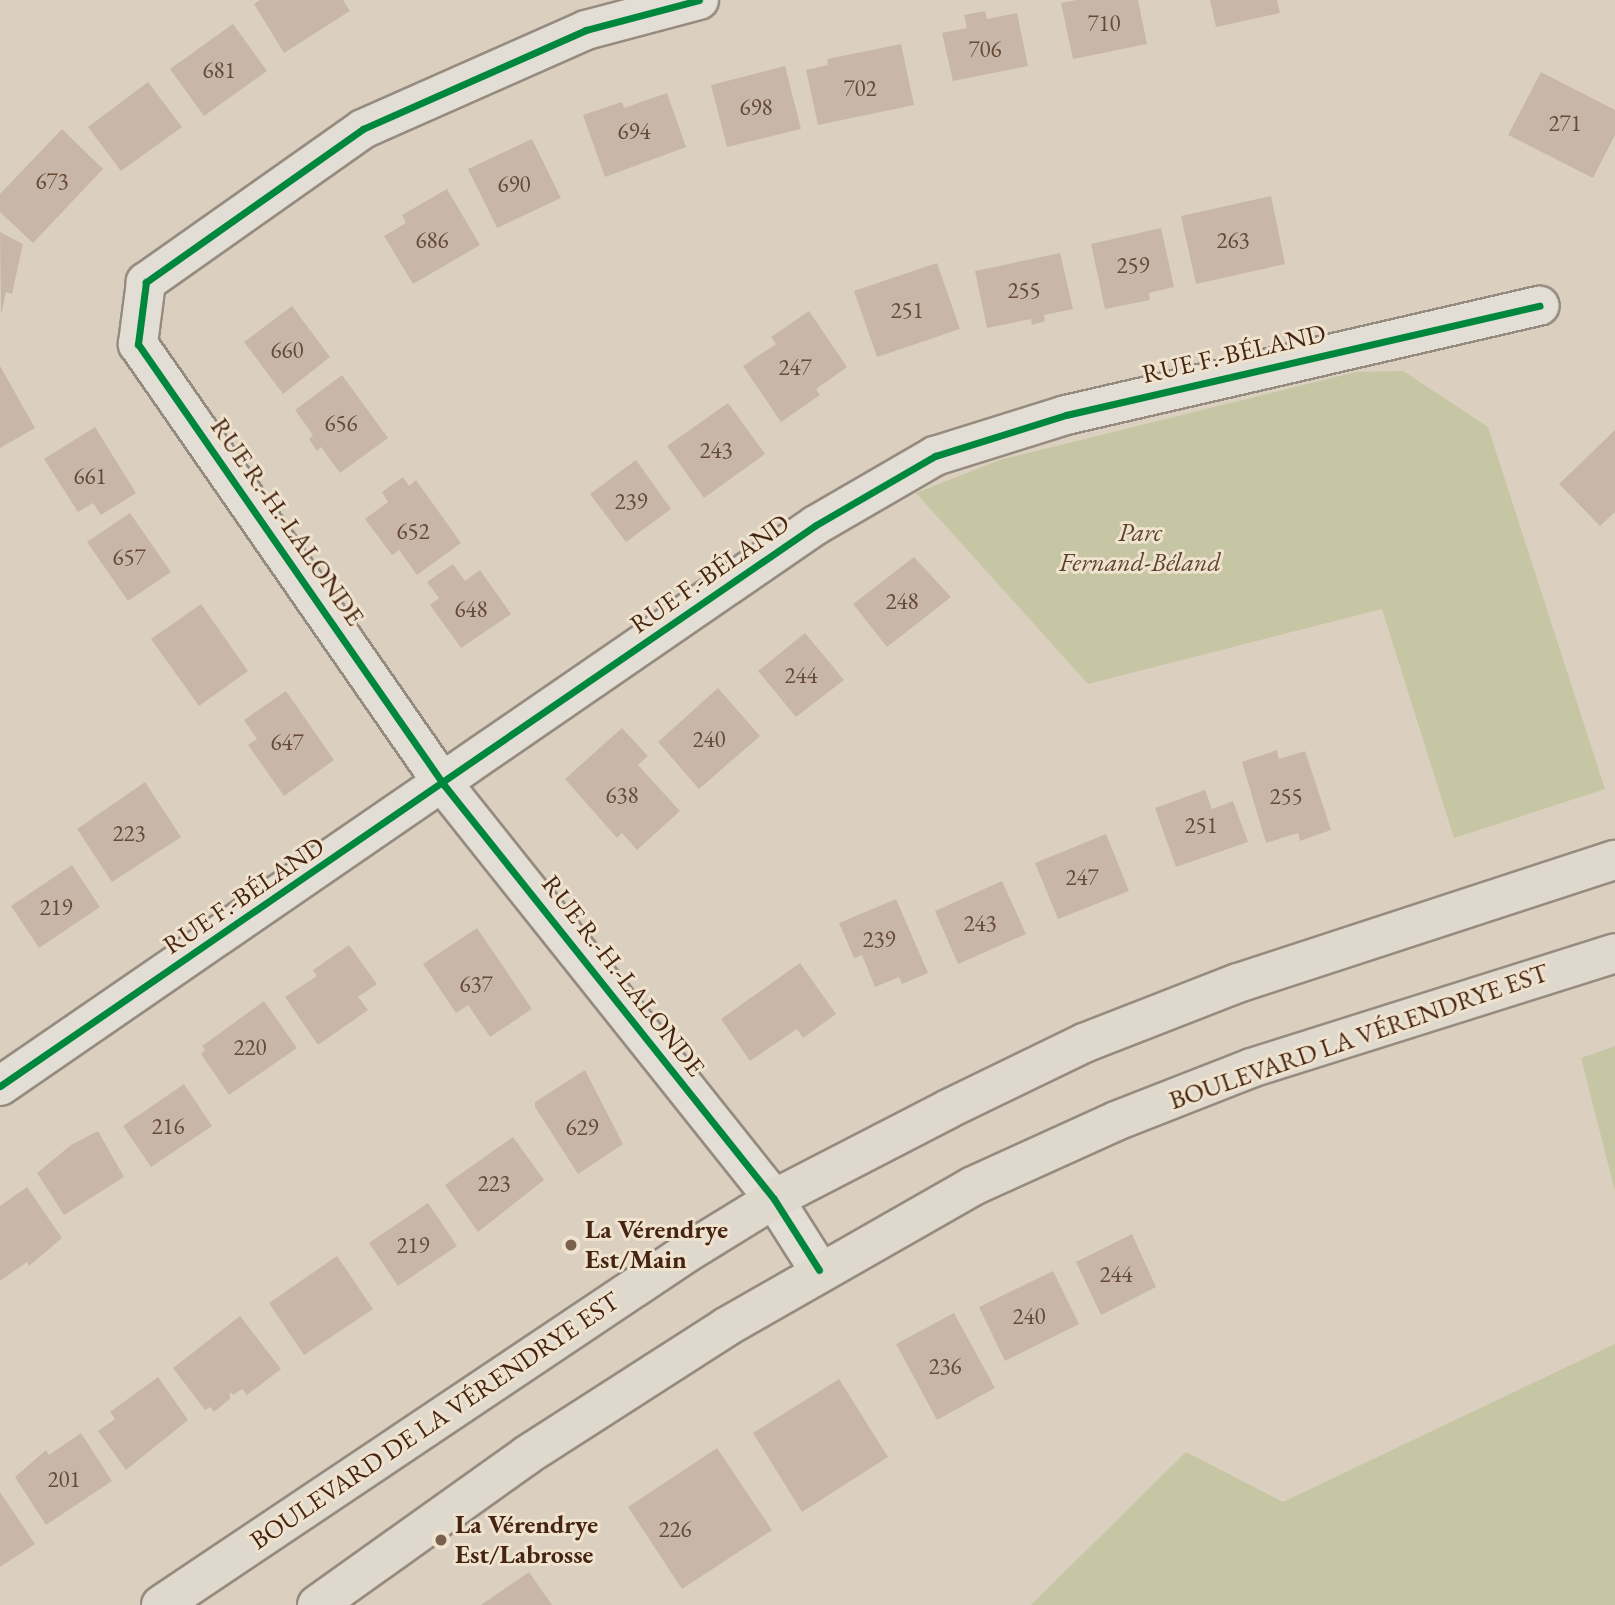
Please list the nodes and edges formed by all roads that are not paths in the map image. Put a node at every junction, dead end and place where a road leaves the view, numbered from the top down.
1 (699, 0) edge
2 (1539, 306) dead end
3 (444, 785) junction
4 (1615, 860) edge
5 (1615, 953) edge
6 (0, 1086) edge
7 (774, 1199) junction
8 (819, 1270) junction
9 (161, 1605) edge
10 (317, 1605) edge

1 - 3 street, RUE R.-H.-LALONDE
2 - 3 street, RUE F.-BÉLAND
3 - 6 street, RUE F.-BÉLAND
3 - 7 street, RUE R.-H.-LALONDE
4 - 7 main road, BOULEVARD DE LA VÉRENDRYE EST
5 - 8 main road, BOULEVARD LA VÉRENDRYE EST
7 - 8 street, RUE R.-H.-LALONDE
7 - 9 main road, BOULEVARD DE LA VÉRENDRYE EST
8 - 10 main road, BOULEVARD LA VÉRENDRYE EST

